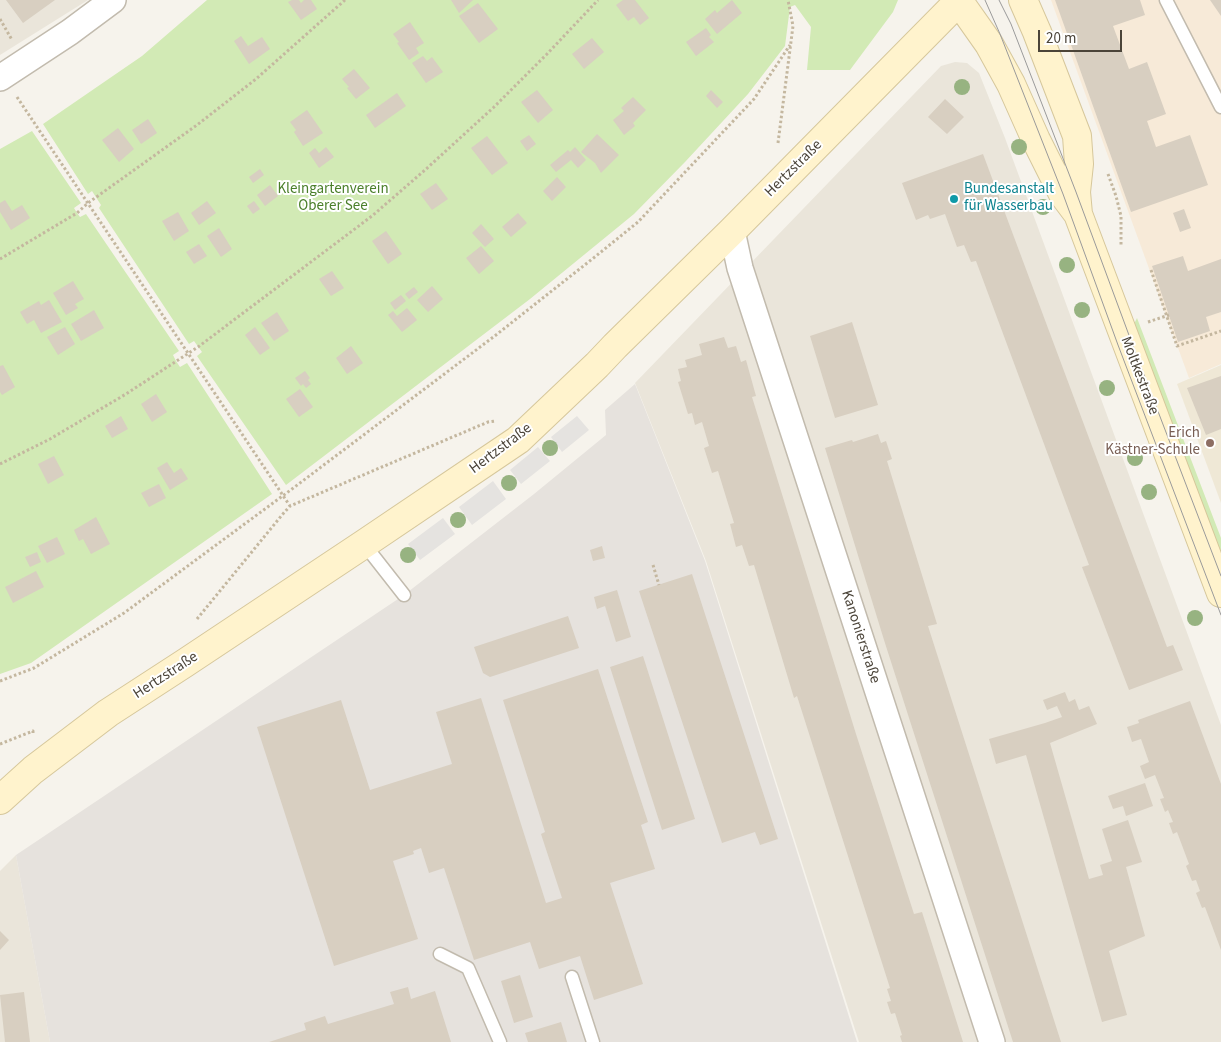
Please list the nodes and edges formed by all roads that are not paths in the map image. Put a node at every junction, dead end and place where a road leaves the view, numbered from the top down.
1 (113, 0) edge
2 (1023, 0) edge
3 (1166, 0) edge
4 (959, 1) edge
5 (2, 77) edge
6 (1221, 107) edge
7 (1078, 214) junction
8 (732, 231) junction
9 (364, 544) junction
10 (1221, 593) edge
11 (404, 595) dead end
12 (0, 800) edge
13 (440, 954) dead end
14 (572, 977) dead end
15 (500, 1042) edge
16 (593, 1042) edge
17 (992, 1042) edge

1 - 5 street
2 - 7 main road, Moltkestraße
3 - 6 lane
4 - 7 main road, Moltkestraße
4 - 8 main road, Hertzstraße
7 - 10 main road, Moltkestraße
8 - 9 main road, Hertzstraße
8 - 17 street, Kanonierstraße
9 - 11 lane
9 - 12 main road, Hertzstraße
13 - 15 lane
14 - 16 lane

